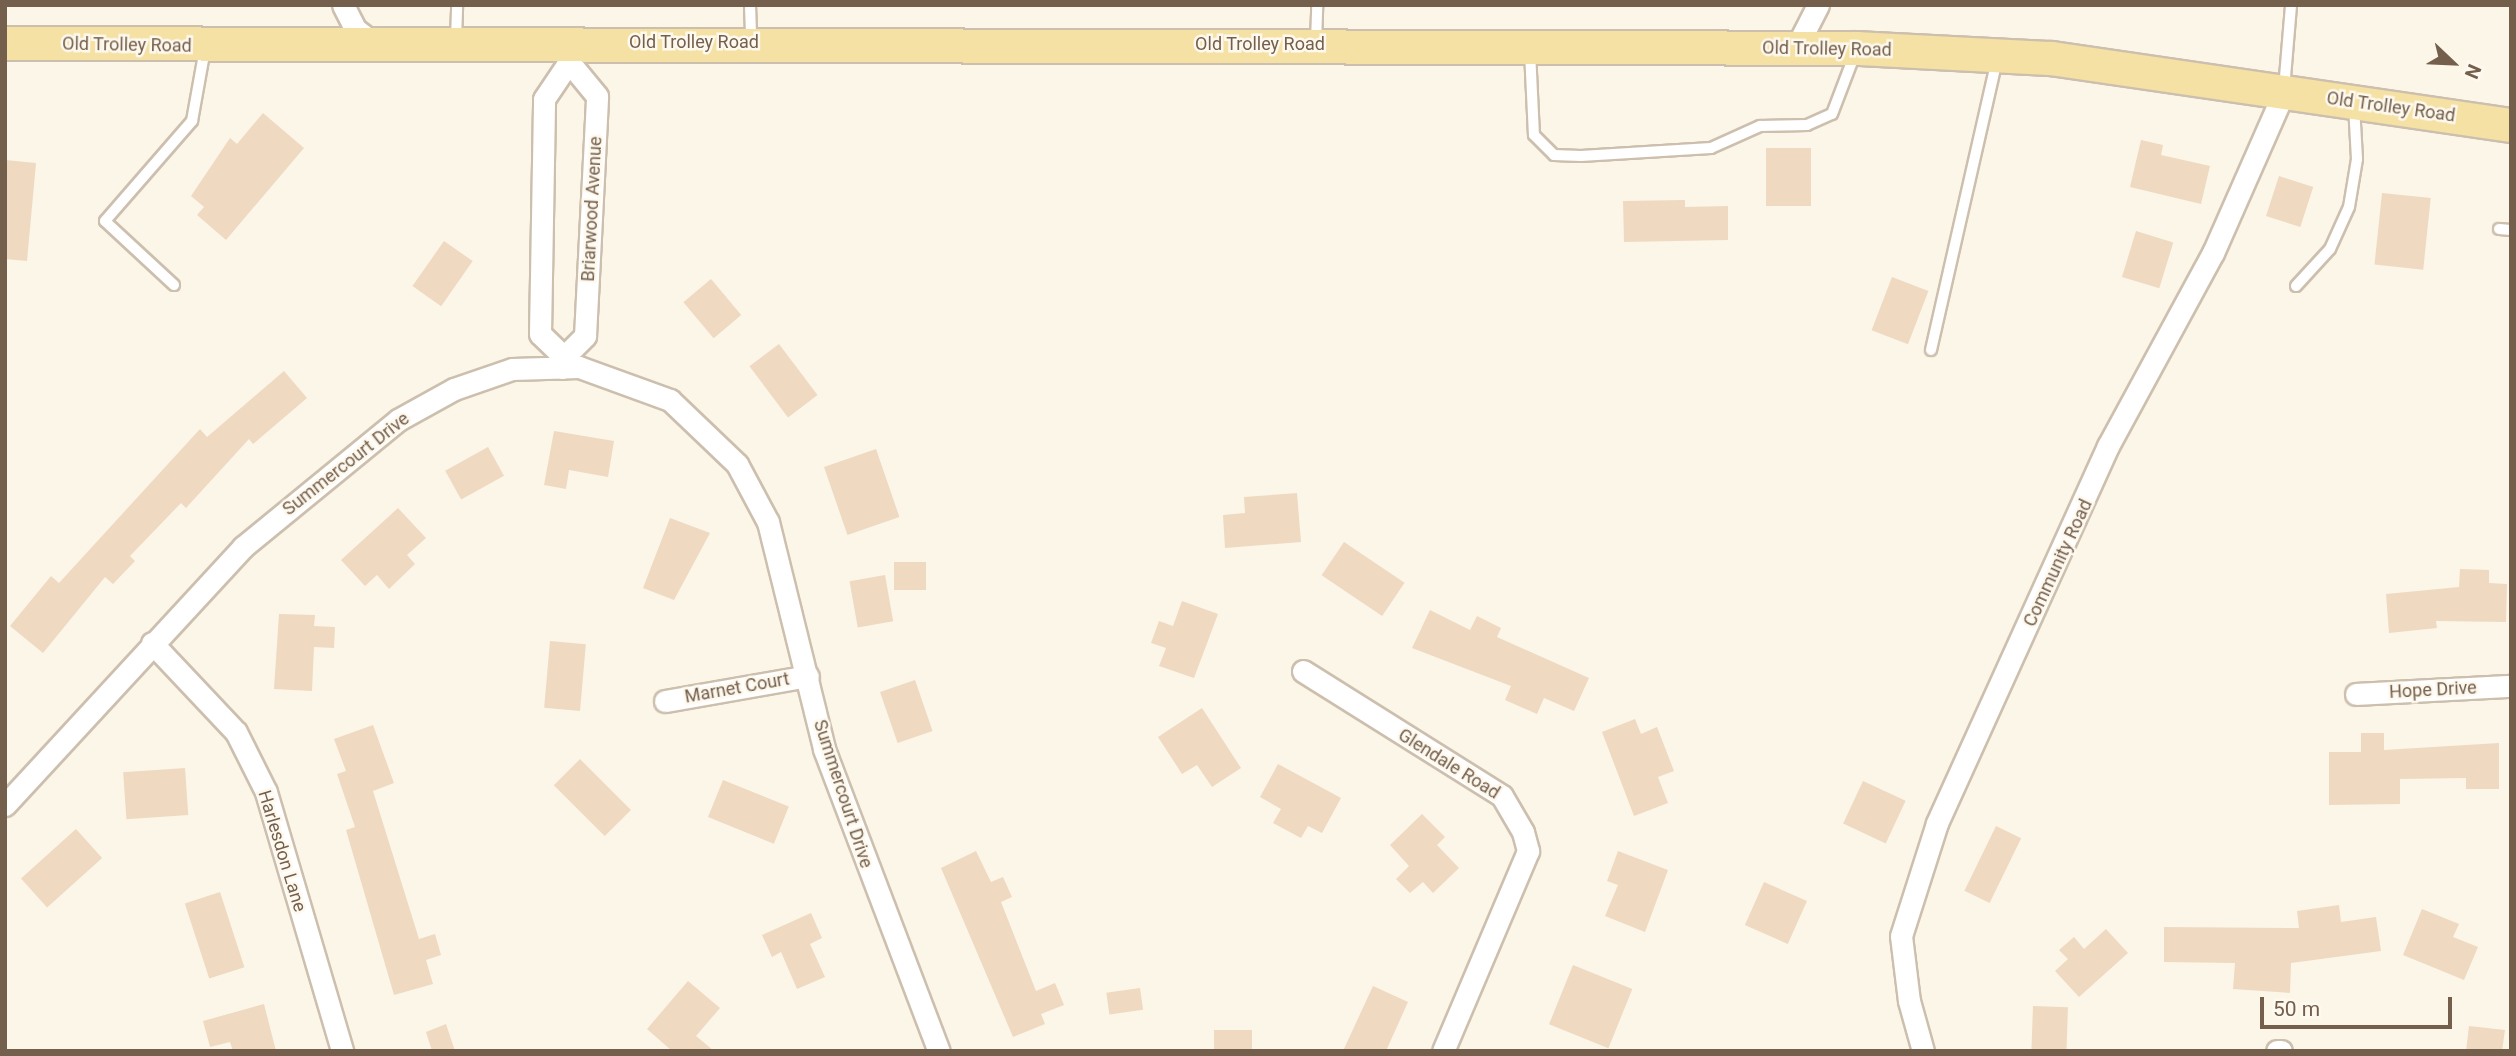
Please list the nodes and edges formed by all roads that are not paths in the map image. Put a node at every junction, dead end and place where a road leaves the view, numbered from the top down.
1 (342, 5) edge
2 (457, 5) edge
3 (750, 5) edge
4 (1317, 5) edge
5 (1818, 5) edge
6 (2291, 5) edge
7 (456, 42) junction
8 (372, 43) junction
9 (751, 43) junction
10 (5, 44) edge
11 (1316, 44) junction
12 (1530, 44) junction
13 (205, 46) junction
14 (1796, 48) junction
15 (1857, 48) junction
16 (569, 52) junction
17 (1998, 56) junction
18 (2284, 92) junction
19 (2354, 102) junction
20 (2511, 124) edge
21 (174, 285) dead end
22 (2296, 286) dead end
23 (1931, 350) dead end
24 (563, 363) junction
25 (152, 643) junction
26 (1303, 671) dead end
27 (808, 676) junction
28 (2511, 686) edge
29 (2356, 694) dead end
30 (665, 701) dead end
31 (5, 806) edge
32 (934, 1050) edge
33 (342, 1051) edge
34 (1443, 1051) edge
35 (1923, 1051) edge

1 - 8 street
2 - 7 lane
3 - 9 lane
4 - 11 lane
5 - 14 street
6 - 18 lane
7 - 8 main road, Old Trolley Road
7 - 16 main road, Old Trolley Road
8 - 13 main road, Old Trolley Road
9 - 11 main road, Old Trolley Road
9 - 16 main road, Old Trolley Road
10 - 13 main road, Old Trolley Road
11 - 12 main road, Old Trolley Road
12 - 14 main road, Old Trolley Road
12 - 15 lane
13 - 21 lane
14 - 15 main road, Old Trolley Road
15 - 17 main road, Old Trolley Road
16 - 24 street
16 - 24 street, Briarwood Avenue
17 - 18 main road, Old Trolley Road
17 - 23 lane
18 - 19 main road, Old Trolley Road
18 - 35 street, Community Road
19 - 20 main road, Old Trolley Road
19 - 22 lane
24 - 25 street, Summercourt Drive
24 - 27 street, Summercourt Drive
25 - 31 street, Summercourt Drive
25 - 33 street, Harlesdon Lane
26 - 34 street, Glendale Road
27 - 30 street, Marnet Court
27 - 32 street, Summercourt Drive
28 - 29 street, Hope Drive

